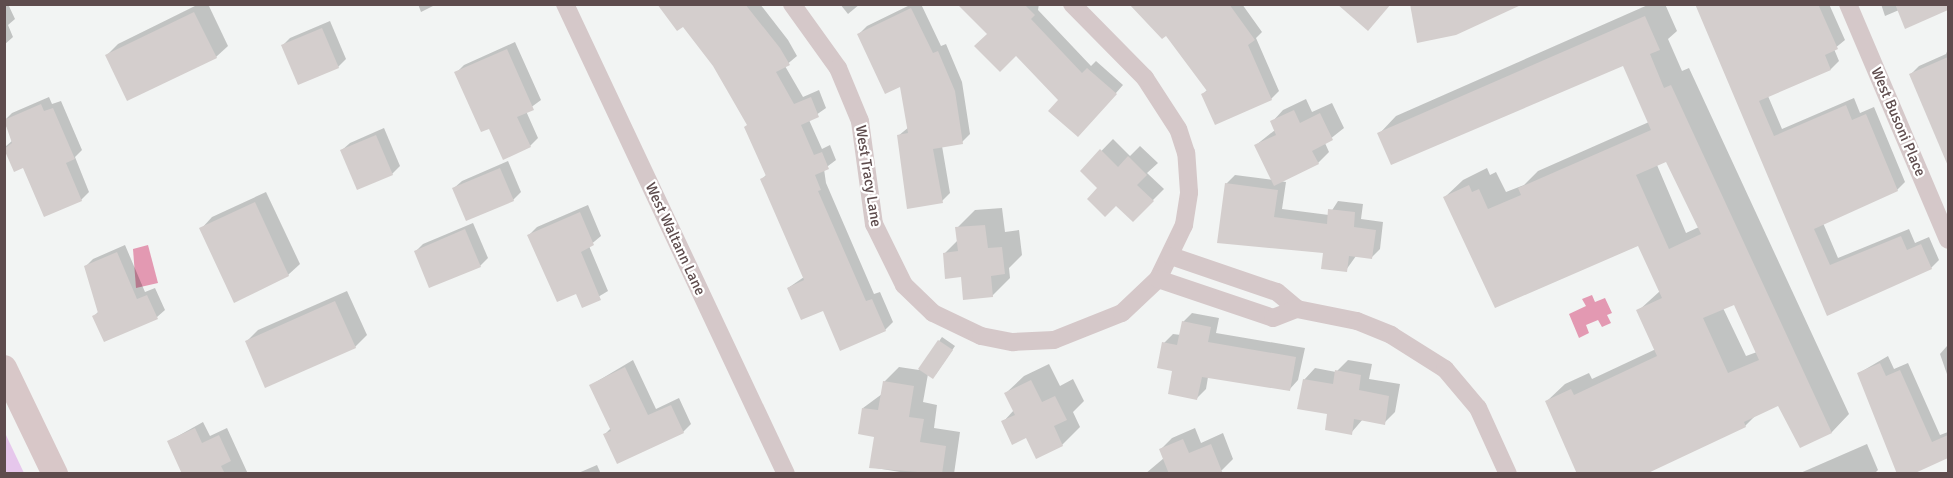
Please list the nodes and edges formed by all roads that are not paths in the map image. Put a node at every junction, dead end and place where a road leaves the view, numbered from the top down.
1 (565, 4) edge
2 (792, 4) edge
3 (1072, 4) edge
4 (1848, 4) edge
5 (1948, 240) edge
6 (1171, 256) junction
7 (1158, 279) junction
8 (1297, 309) junction
9 (4, 368) edge
10 (55, 474) edge
11 (786, 474) edge
12 (1508, 474) edge

1 - 11 street, West Waltann Lane
2 - 7 street, West Tracy Lane
3 - 6 street, West Tracy Lane
4 - 5 street, West Busoni Place
6 - 7 street, West Tracy Lane
6 - 8 street
7 - 8 street
8 - 12 street
9 - 10 main road

